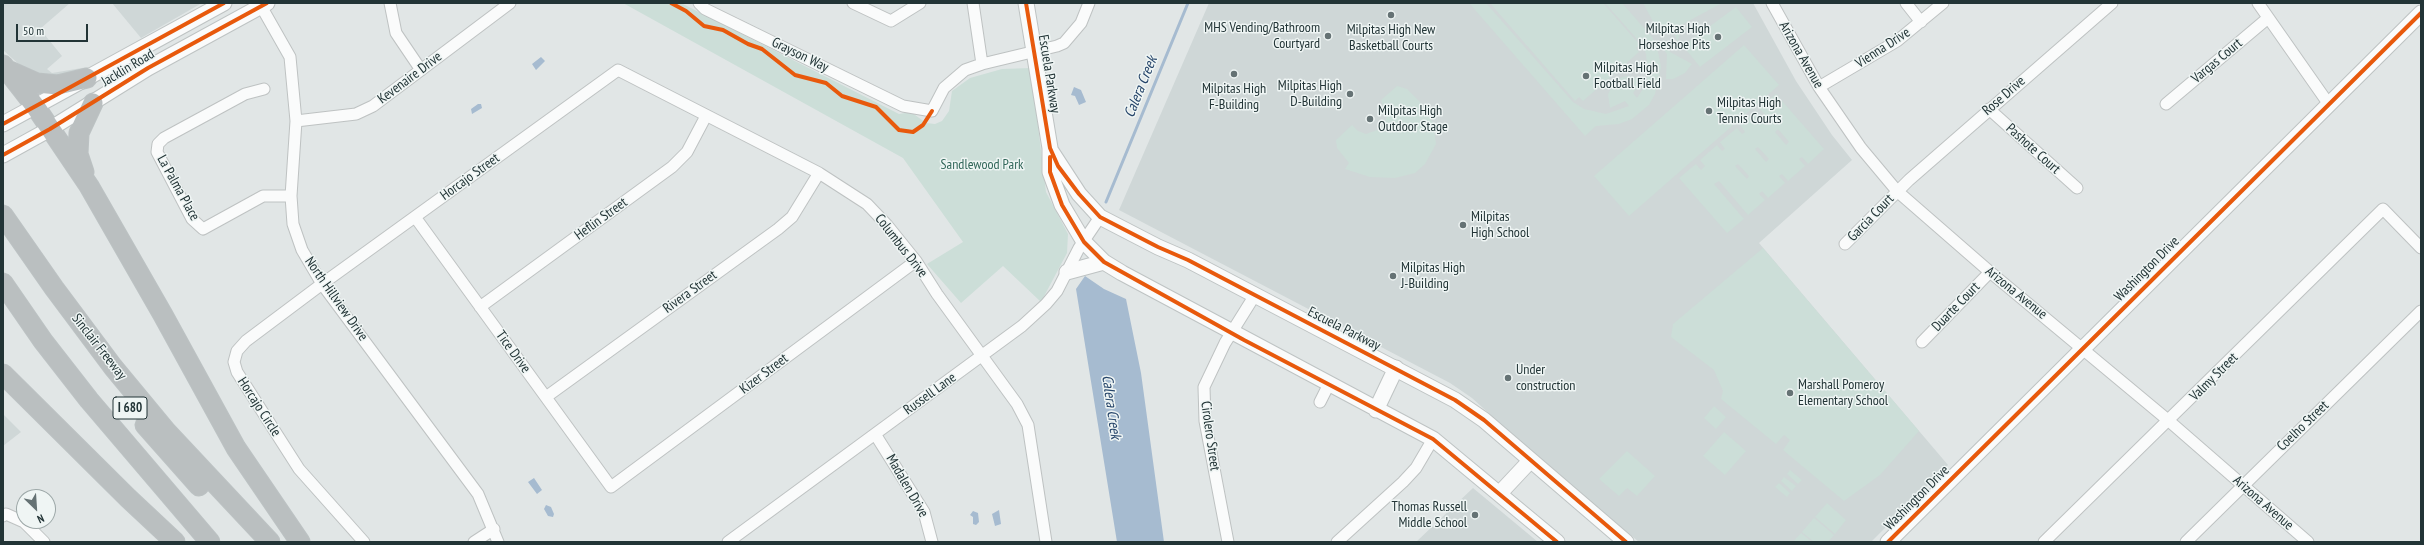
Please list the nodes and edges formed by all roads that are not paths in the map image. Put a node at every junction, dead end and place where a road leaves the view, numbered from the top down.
1 (224, 3) edge
2 (390, 3) edge
3 (510, 3) edge
4 (699, 3) edge
5 (853, 3) edge
6 (920, 3) edge
7 (973, 3) edge
8 (1026, 3) edge
9 (1089, 3) edge
10 (1772, 3) edge
11 (1906, 3) edge
12 (1943, 3) edge
13 (2112, 3) edge
14 (2258, 3) edge
15 (262, 4) edge
16 (2421, 13) edge
17 (2268, 18) junction
18 (1922, 22) junction
19 (1034, 50) junction
20 (982, 64) junction
21 (5, 67) edge
22 (421, 70) junction
23 (618, 70) joint
24 (87, 78) junction
25 (1819, 87) junction
26 (264, 89) dead end
27 (93, 103) junction
28 (2328, 103) junction
29 (2166, 104) dead end
30 (35, 106) junction
31 (1989, 109) junction
32 (706, 116) junction
33 (296, 121) junction
34 (3, 124) edge
35 (50, 129) junction
36 (1050, 148) junction
37 (3, 155) edge
38 (819, 174) junction
39 (89, 186) junction
40 (2077, 188) dead end
41 (1897, 191) junction
42 (291, 196) junction
43 (3, 215) edge
44 (415, 217) junction
45 (1100, 217) junction
46 (3, 235) edge
47 (1084, 242) junction
48 (1845, 244) dead end
49 (2421, 248) edge
50 (916, 261) junction
51 (1104, 262) junction
52 (1067, 272) junction
53 (1990, 272) junction
54 (3, 283) edge
55 (322, 284) junction
56 (1255, 295) junction
57 (480, 307) junction
58 (2421, 311) edge
59 (1232, 334) junction
60 (1922, 342) dead end
61 (2084, 348) junction
62 (982, 356) junction
63 (1396, 368) junction
64 (3, 374) edge
65 (1329, 384) junction
66 (546, 397) junction
67 (1320, 402) dead end
68 (1376, 410) junction
69 (2169, 421) junction
70 (875, 434) junction
71 (1433, 439) junction
72 (1530, 461) junction
73 (2243, 485) junction
74 (611, 487) joint
75 (1500, 493) junction
76 (5, 515) edge
77 (494, 529) junction
78 (929, 540) edge
79 (44, 542) edge
80 (175, 542) edge
81 (210, 542) edge
82 (252, 542) edge
83 (270, 542) edge
84 (300, 542) edge
85 (364, 542) edge
86 (474, 542) edge
87 (498, 542) edge
88 (728, 542) edge
89 (1046, 542) edge
90 (1228, 542) edge
91 (1337, 542) edge
92 (1557, 542) edge
93 (1626, 542) edge
94 (1888, 542) edge
95 (2044, 542) edge
96 (2186, 542) edge
97 (2308, 542) edge

1 - 24 street, Jacklin Road
2 - 22 street
3 - 22 street, Kevenaire Drive
4 - 20 street, Grayson Way
5 - 6 street
7 - 20 street
8 - 19 street, Escuela Parkway
9 - 19 street
10 - 25 street, Arizona Avenue
11 - 18 street
12 - 18 street, Vienna Drive
13 - 31 street, Rose Drive
14 - 17 street
15 - 27 street, Jacklin Road
15 - 33 street, North Hillview Drive
16 - 28 street, Washington Drive
17 - 28 street
17 - 29 street, Vargas Court
18 - 25 street, Vienna Drive
19 - 20 street
19 - 36 street, Escuela Parkway
21 - 24 highway
21 - 30 highway
22 - 33 street, Kevenaire Drive
23 - 32 street, Columbus Drive
23 - 44 street, Horcajo Street
24 - 30 street, Jacklin Road
25 - 41 street, Arizona Avenue
26 - 42 street, La Palma Place
27 - 35 street, Jacklin Road
27 - 39 highway
28 - 61 street, Washington Drive
30 - 34 street, Jacklin Road
30 - 35 highway
31 - 40 street, Pashote Court
31 - 41 street, Rose Drive
32 - 38 street, Columbus Drive
32 - 57 street, Heflin Street
33 - 42 street, North Hillview Drive
35 - 37 street, Jacklin Road
35 - 39 highway
36 - 45 street, Escuela Parkway
36 - 47 street, Escuela Parkway
38 - 50 street, Columbus Drive
38 - 66 street, Rivera Street
39 - 84 highway
41 - 48 street, Garcia Court
41 - 53 street, Arizona Avenue
42 - 55 street, North Hillview Drive
43 - 83 highway, Sinclair Freeway / I 680
44 - 55 street, Horcajo Street
44 - 57 street, Tice Drive
45 - 47 street, Russell Lane
45 - 56 street, Escuela Parkway
46 - 82 highway, I 680
47 - 51 street, Escuela Parkway
47 - 52 street, Russell Lane
49 - 69 street, Valmy Street
50 - 62 street, Columbus Drive
50 - 74 street, Kizer Street
51 - 52 street
51 - 59 street, Escuela Parkway
52 - 62 street, Russell Lane
53 - 60 street, Duarte Court
53 - 61 street, Arizona Avenue
54 - 81 highway, I 680
55 - 77 street, North Hillview Drive
55 - 85 street, Horcajo Circle
56 - 59 street, Cirolero Street
56 - 63 street, Escuela Parkway
57 - 66 street, Tice Drive
58 - 73 street, Coelho Street
59 - 65 street, Escuela Parkway
59 - 90 street, Cirolero Street
61 - 69 street, Arizona Avenue
61 - 94 street, Washington Drive
62 - 70 street, Russell Lane
62 - 89 street, Columbus Drive
63 - 68 street
63 - 72 street, Escuela Parkway
64 - 80 highway
65 - 67 street
65 - 68 street, Escuela Parkway
66 - 74 street, Tice Drive
68 - 71 street, Escuela Parkway
69 - 73 street, Arizona Avenue
69 - 95 street, Valmy Street
70 - 78 street, Madalen Drive
70 - 88 street, Russell Lane
71 - 75 street, Escuela Parkway
71 - 91 street
72 - 75 street
72 - 93 street, Escuela Parkway
73 - 96 street, Coelho Street
73 - 97 street, Arizona Avenue
75 - 92 street, Escuela Parkway
76 - 79 street
77 - 86 street
77 - 87 street, North Hillview Drive

